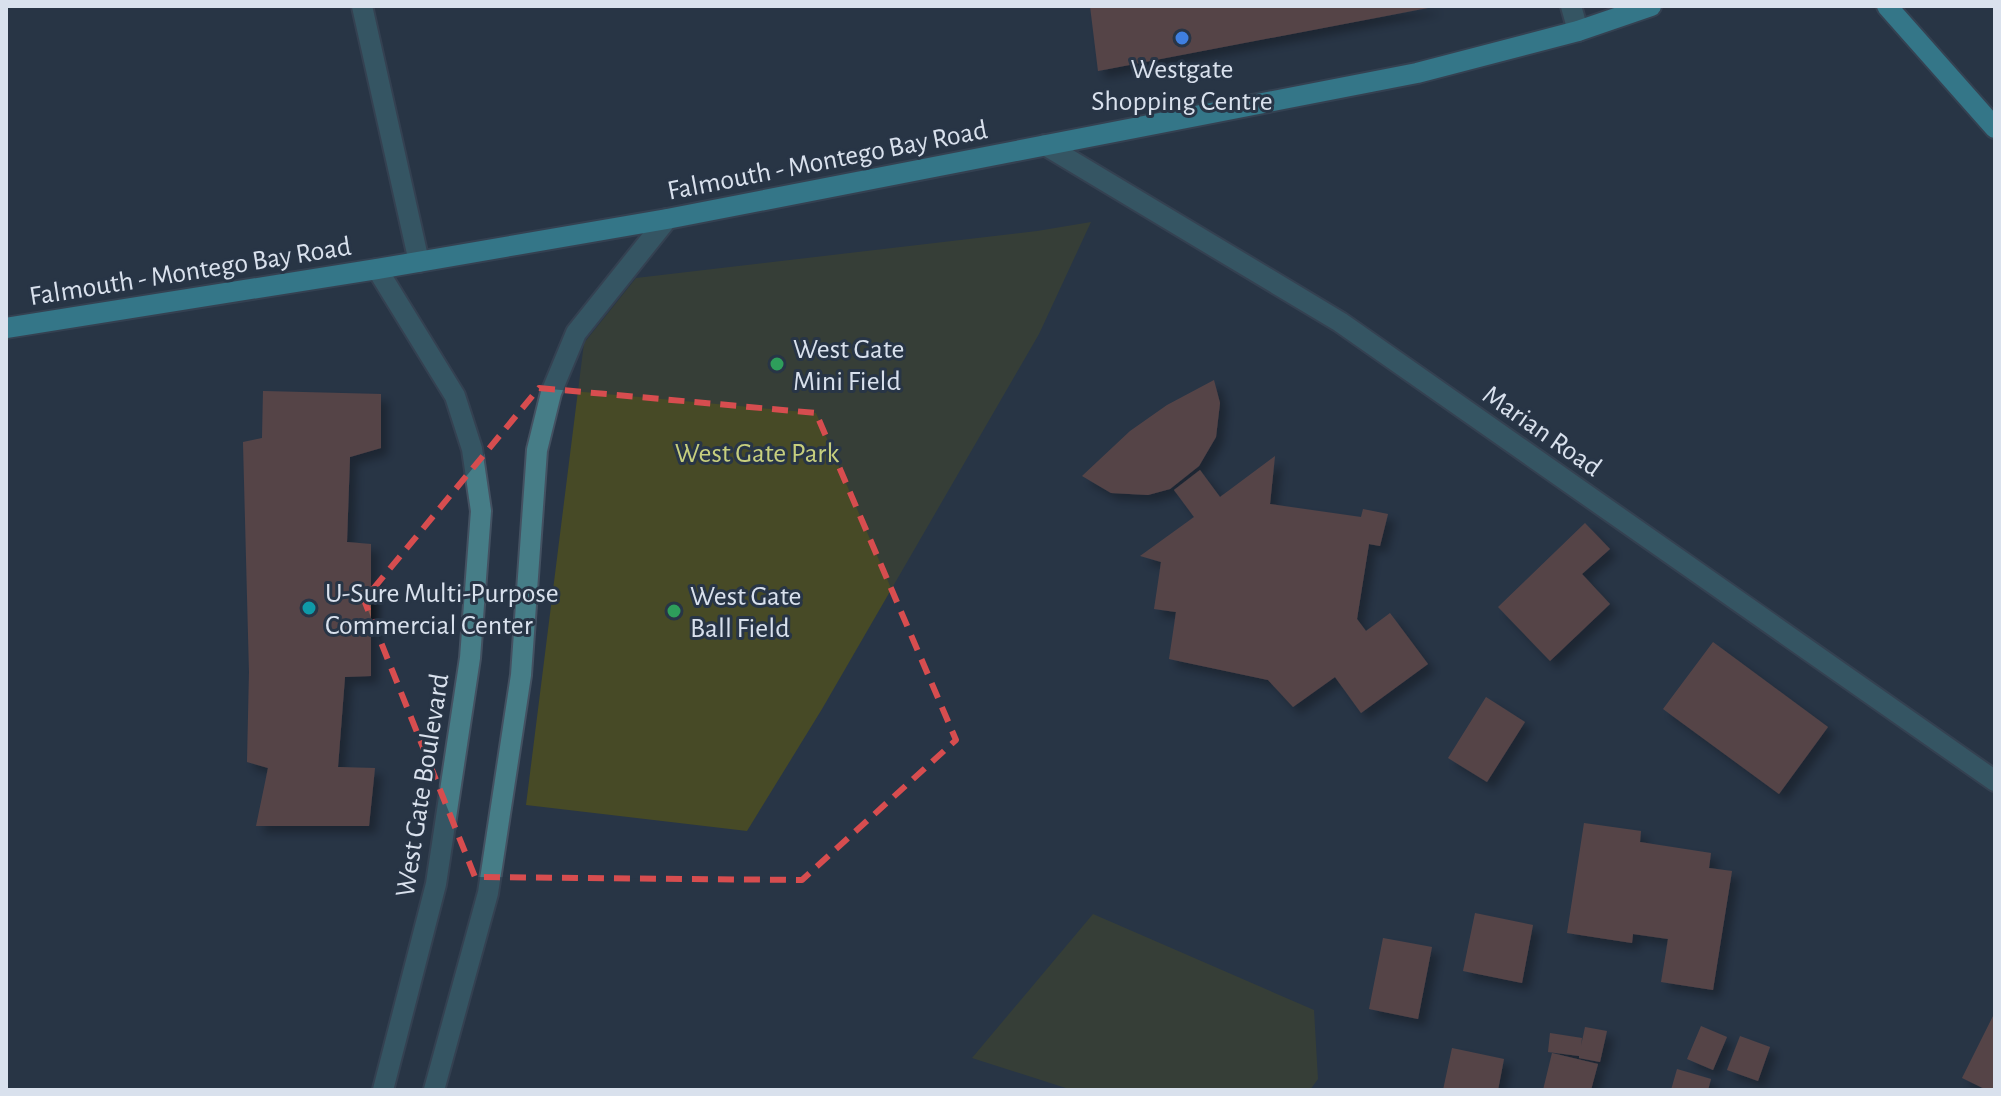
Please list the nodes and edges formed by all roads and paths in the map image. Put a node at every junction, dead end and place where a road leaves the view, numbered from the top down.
1 (362, 6) edge
2 (1571, 6) edge
3 (1651, 6) edge
4 (1887, 6) edge
5 (1578, 31) junction
6 (1995, 128) edge
7 (1045, 145) junction
8 (667, 219) junction
9 (419, 262) junction
10 (377, 269) junction
11 (6, 328) edge
12 (1995, 781) edge
13 (383, 1090) edge
14 (434, 1090) edge

1 - 9 street
2 - 5 street
3 - 5 main road, Falmouth - Montego Bay Road
4 - 6 main road
5 - 7 main road, Falmouth - Montego Bay Road
7 - 8 main road, Falmouth - Montego Bay Road
7 - 12 street, Marian Road
8 - 9 main road, Falmouth - Montego Bay Road
8 - 14 street
9 - 10 main road, Falmouth - Montego Bay Road
10 - 11 main road, Falmouth - Montego Bay Road
10 - 13 street, West Gate Boulevard

